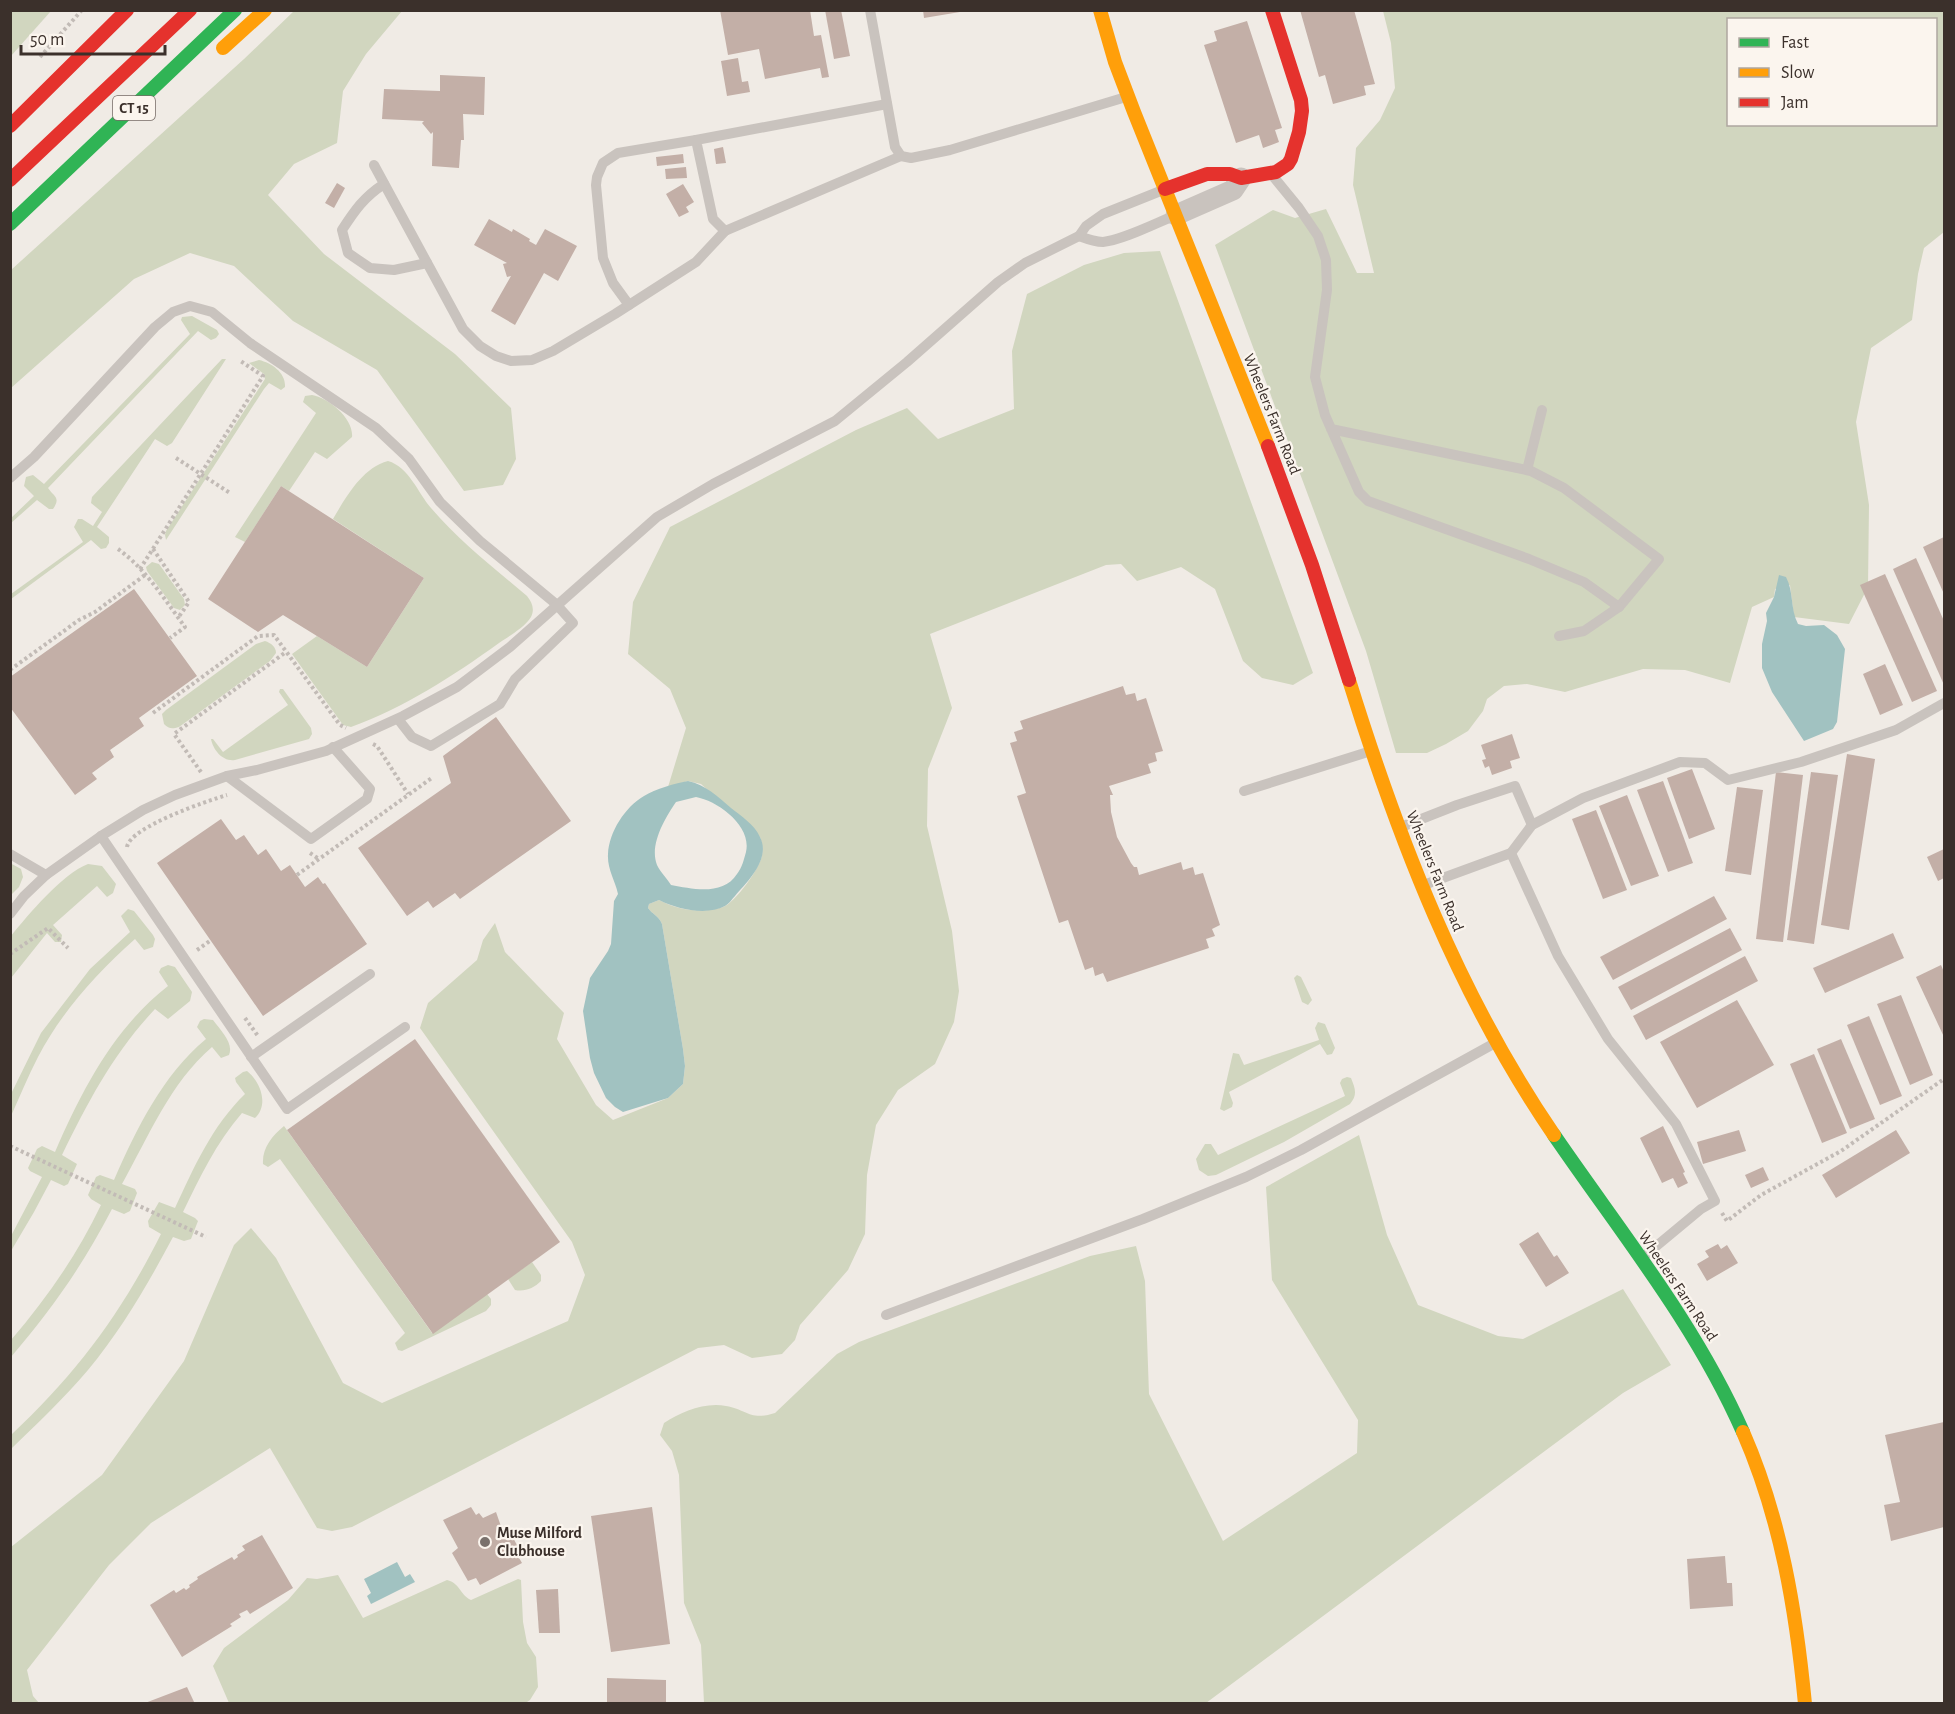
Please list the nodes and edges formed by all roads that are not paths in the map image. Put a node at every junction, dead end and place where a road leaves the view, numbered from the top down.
1 (108, 10) edge
2 (127, 10) edge
3 (190, 10) edge
4 (235, 10) edge
5 (265, 10) edge
6 (870, 10) edge
7 (1100, 10) edge
8 (1272, 10) edge
9 (215, 56) dead end
10 (1126, 97) junction
11 (887, 104) junction
12 (10, 121) edge
13 (10, 126) edge
14 (129, 129) dead end
15 (696, 140) junction
16 (901, 156) junction
17 (374, 165) dead end
18 (1270, 173) junction
19 (1240, 178) junction
20 (10, 180) edge
21 (384, 184) junction
22 (1165, 189) junction
23 (31, 205) junction
24 (1176, 215) junction
25 (10, 224) edge
26 (725, 231) junction
27 (1080, 236) junction
28 (427, 263) junction
29 (629, 305) junction
30 (1542, 410) dead end
31 (1331, 429) junction
32 (1527, 470) junction
33 (10, 478) edge
34 (556, 604) junction
35 (1619, 607) junction
36 (1559, 636) dead end
37 (1944, 703) edge
38 (398, 719) junction
39 (333, 747) junction
40 (1371, 751) junction
41 (227, 776) junction
42 (1244, 791) dead end
43 (1532, 825) junction
44 (1398, 828) junction
45 (101, 836) junction
46 (1512, 853) junction
47 (10, 855) edge
48 (46, 875) junction
49 (1421, 886) junction
50 (10, 914) edge
51 (370, 974) dead end
52 (405, 1027) dead end
53 (1496, 1043) junction
54 (251, 1057) junction
55 (1642, 1259) junction
56 (886, 1315) dead end
57 (1805, 1704) edge

1 - 12 main road
2 - 13 main road
3 - 20 main road, CT 15
4 - 23 main road, CT 15
5 - 9 main road
6 - 11 lane
7 - 10 main road, Wheelers Farm Road
8 - 18 main road
10 - 16 lane
10 - 22 main road, Wheelers Farm Road
11 - 15 lane
11 - 16 lane
14 - 23 main road
15 - 26 lane
15 - 29 lane
16 - 26 lane
17 - 21 lane
18 - 19 main road
18 - 31 lane
19 - 22 main road
19 - 24 street
21 - 28 lane
21 - 28 lane
22 - 24 main road, Wheelers Farm Road
22 - 27 lane
23 - 25 main road, CT 15
24 - 27 lane
24 - 40 main road, Wheelers Farm Road
26 - 29 lane
27 - 34 lane
28 - 29 lane
30 - 32 lane
31 - 32 lane
31 - 35 lane
32 - 35 lane
33 - 34 lane
34 - 38 lane
34 - 38 lane
35 - 36 lane
37 - 43 lane
38 - 39 lane
39 - 41 lane
39 - 41 lane
40 - 42 lane
40 - 44 main road, Wheelers Farm Road
41 - 45 lane
43 - 44 lane
43 - 46 lane
44 - 49 main road, Wheelers Farm Road
45 - 48 lane
45 - 54 lane
46 - 49 lane
46 - 55 lane
47 - 48 lane
48 - 50 lane
49 - 53 main road, Wheelers Farm Road
51 - 54 lane
52 - 54 lane
53 - 55 main road, Wheelers Farm Road
53 - 56 lane
55 - 57 main road, Wheelers Farm Road

